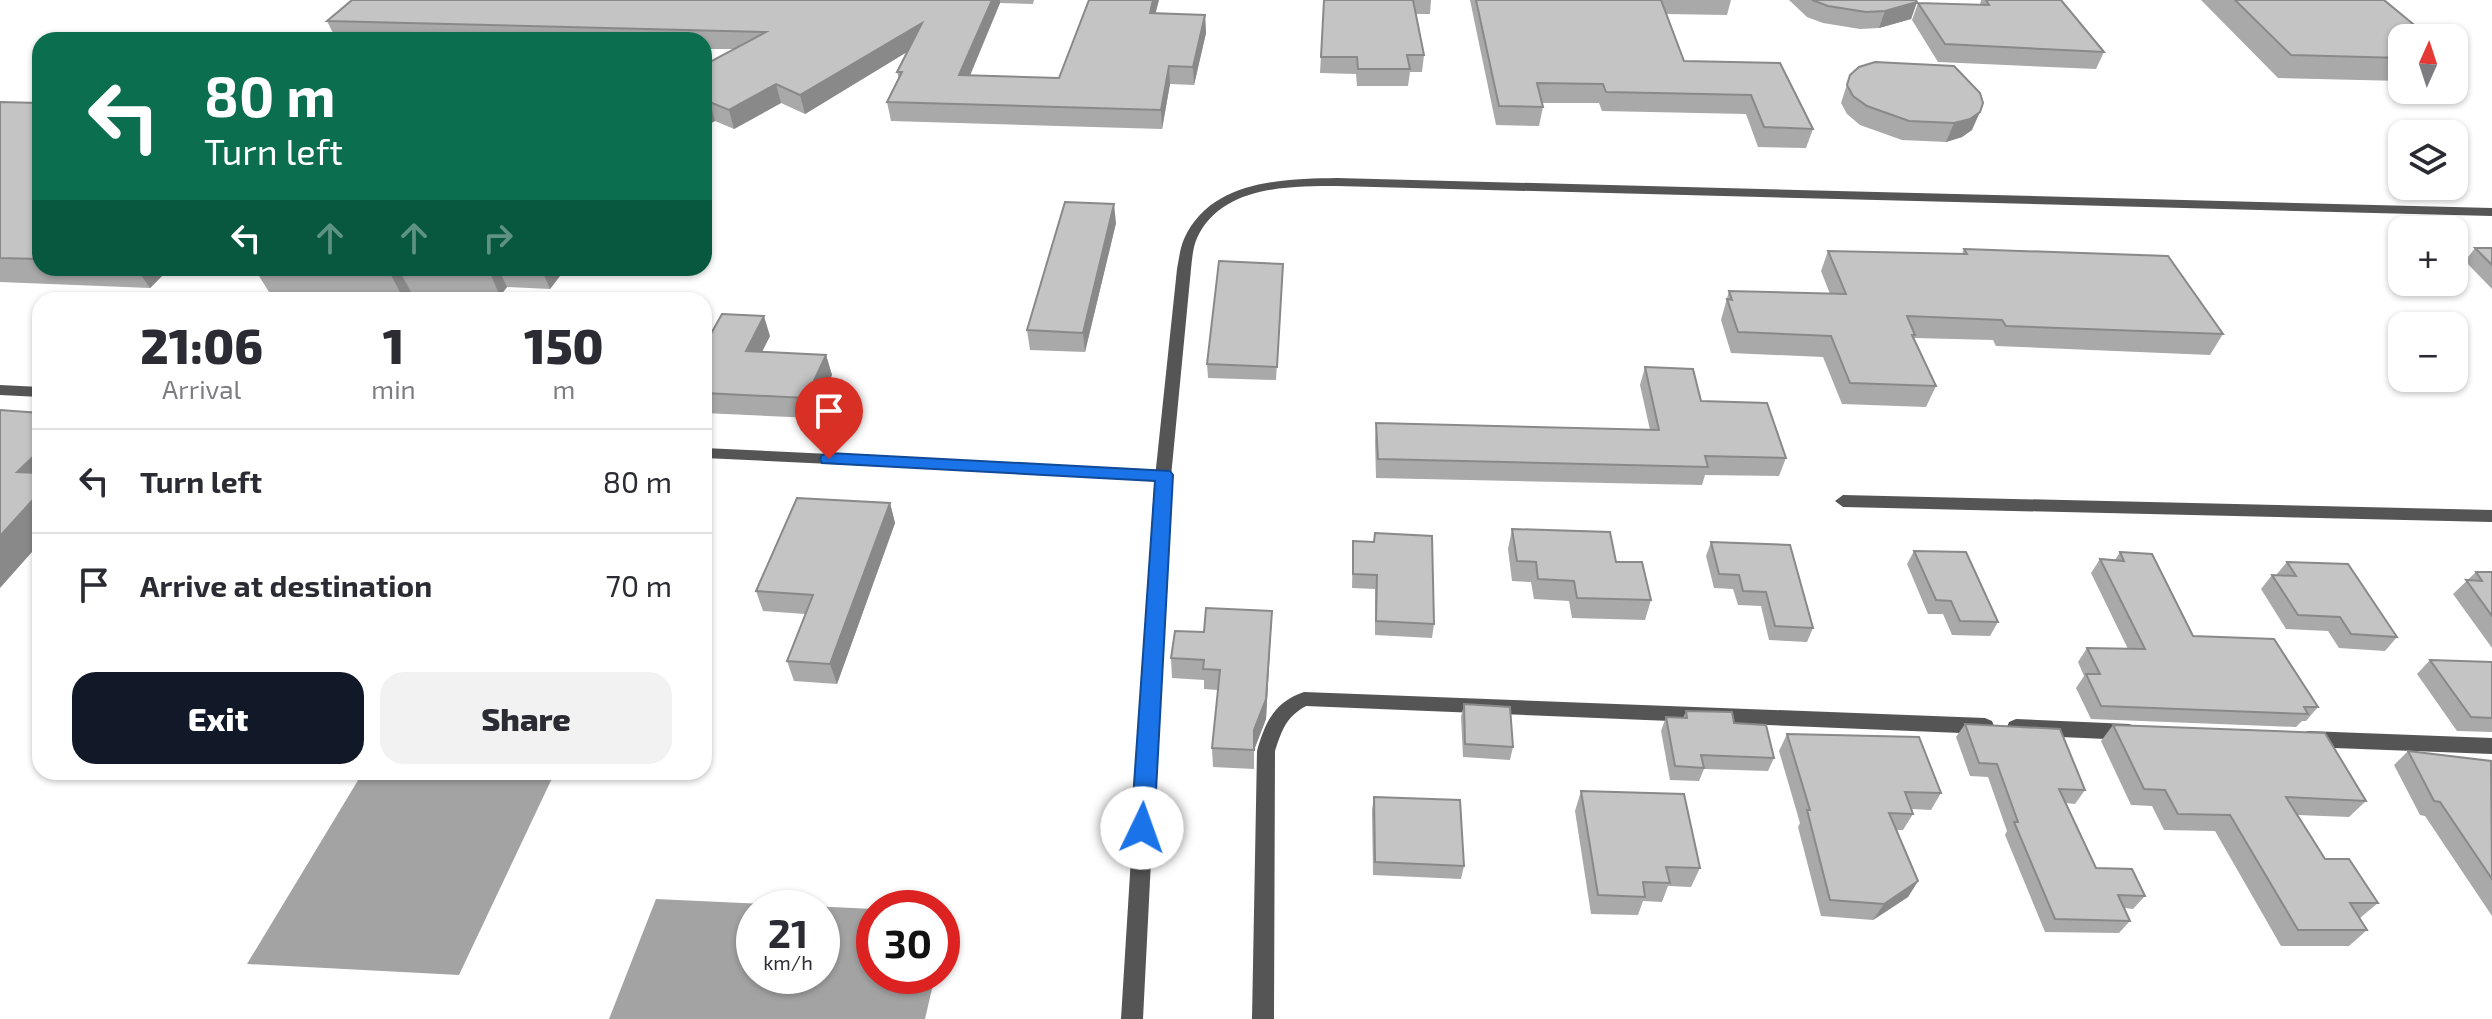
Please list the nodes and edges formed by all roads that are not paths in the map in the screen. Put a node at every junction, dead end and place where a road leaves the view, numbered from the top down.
1 (2492, 212) edge
2 (0, 390) edge
3 (32, 392) edge
4 (712, 453) edge
5 (1164, 475) junction
6 (1843, 501) dead end
7 (2492, 516) edge
8 (2143, 732) edge
9 (2286, 738) edge
10 (2492, 746) edge
11 (1132, 1019) edge
12 (1263, 1019) edge

1 - 5 street
2 - 3 street
4 - 5 street
5 - 11 street
6 - 7 street
8 - 12 street
9 - 10 street

